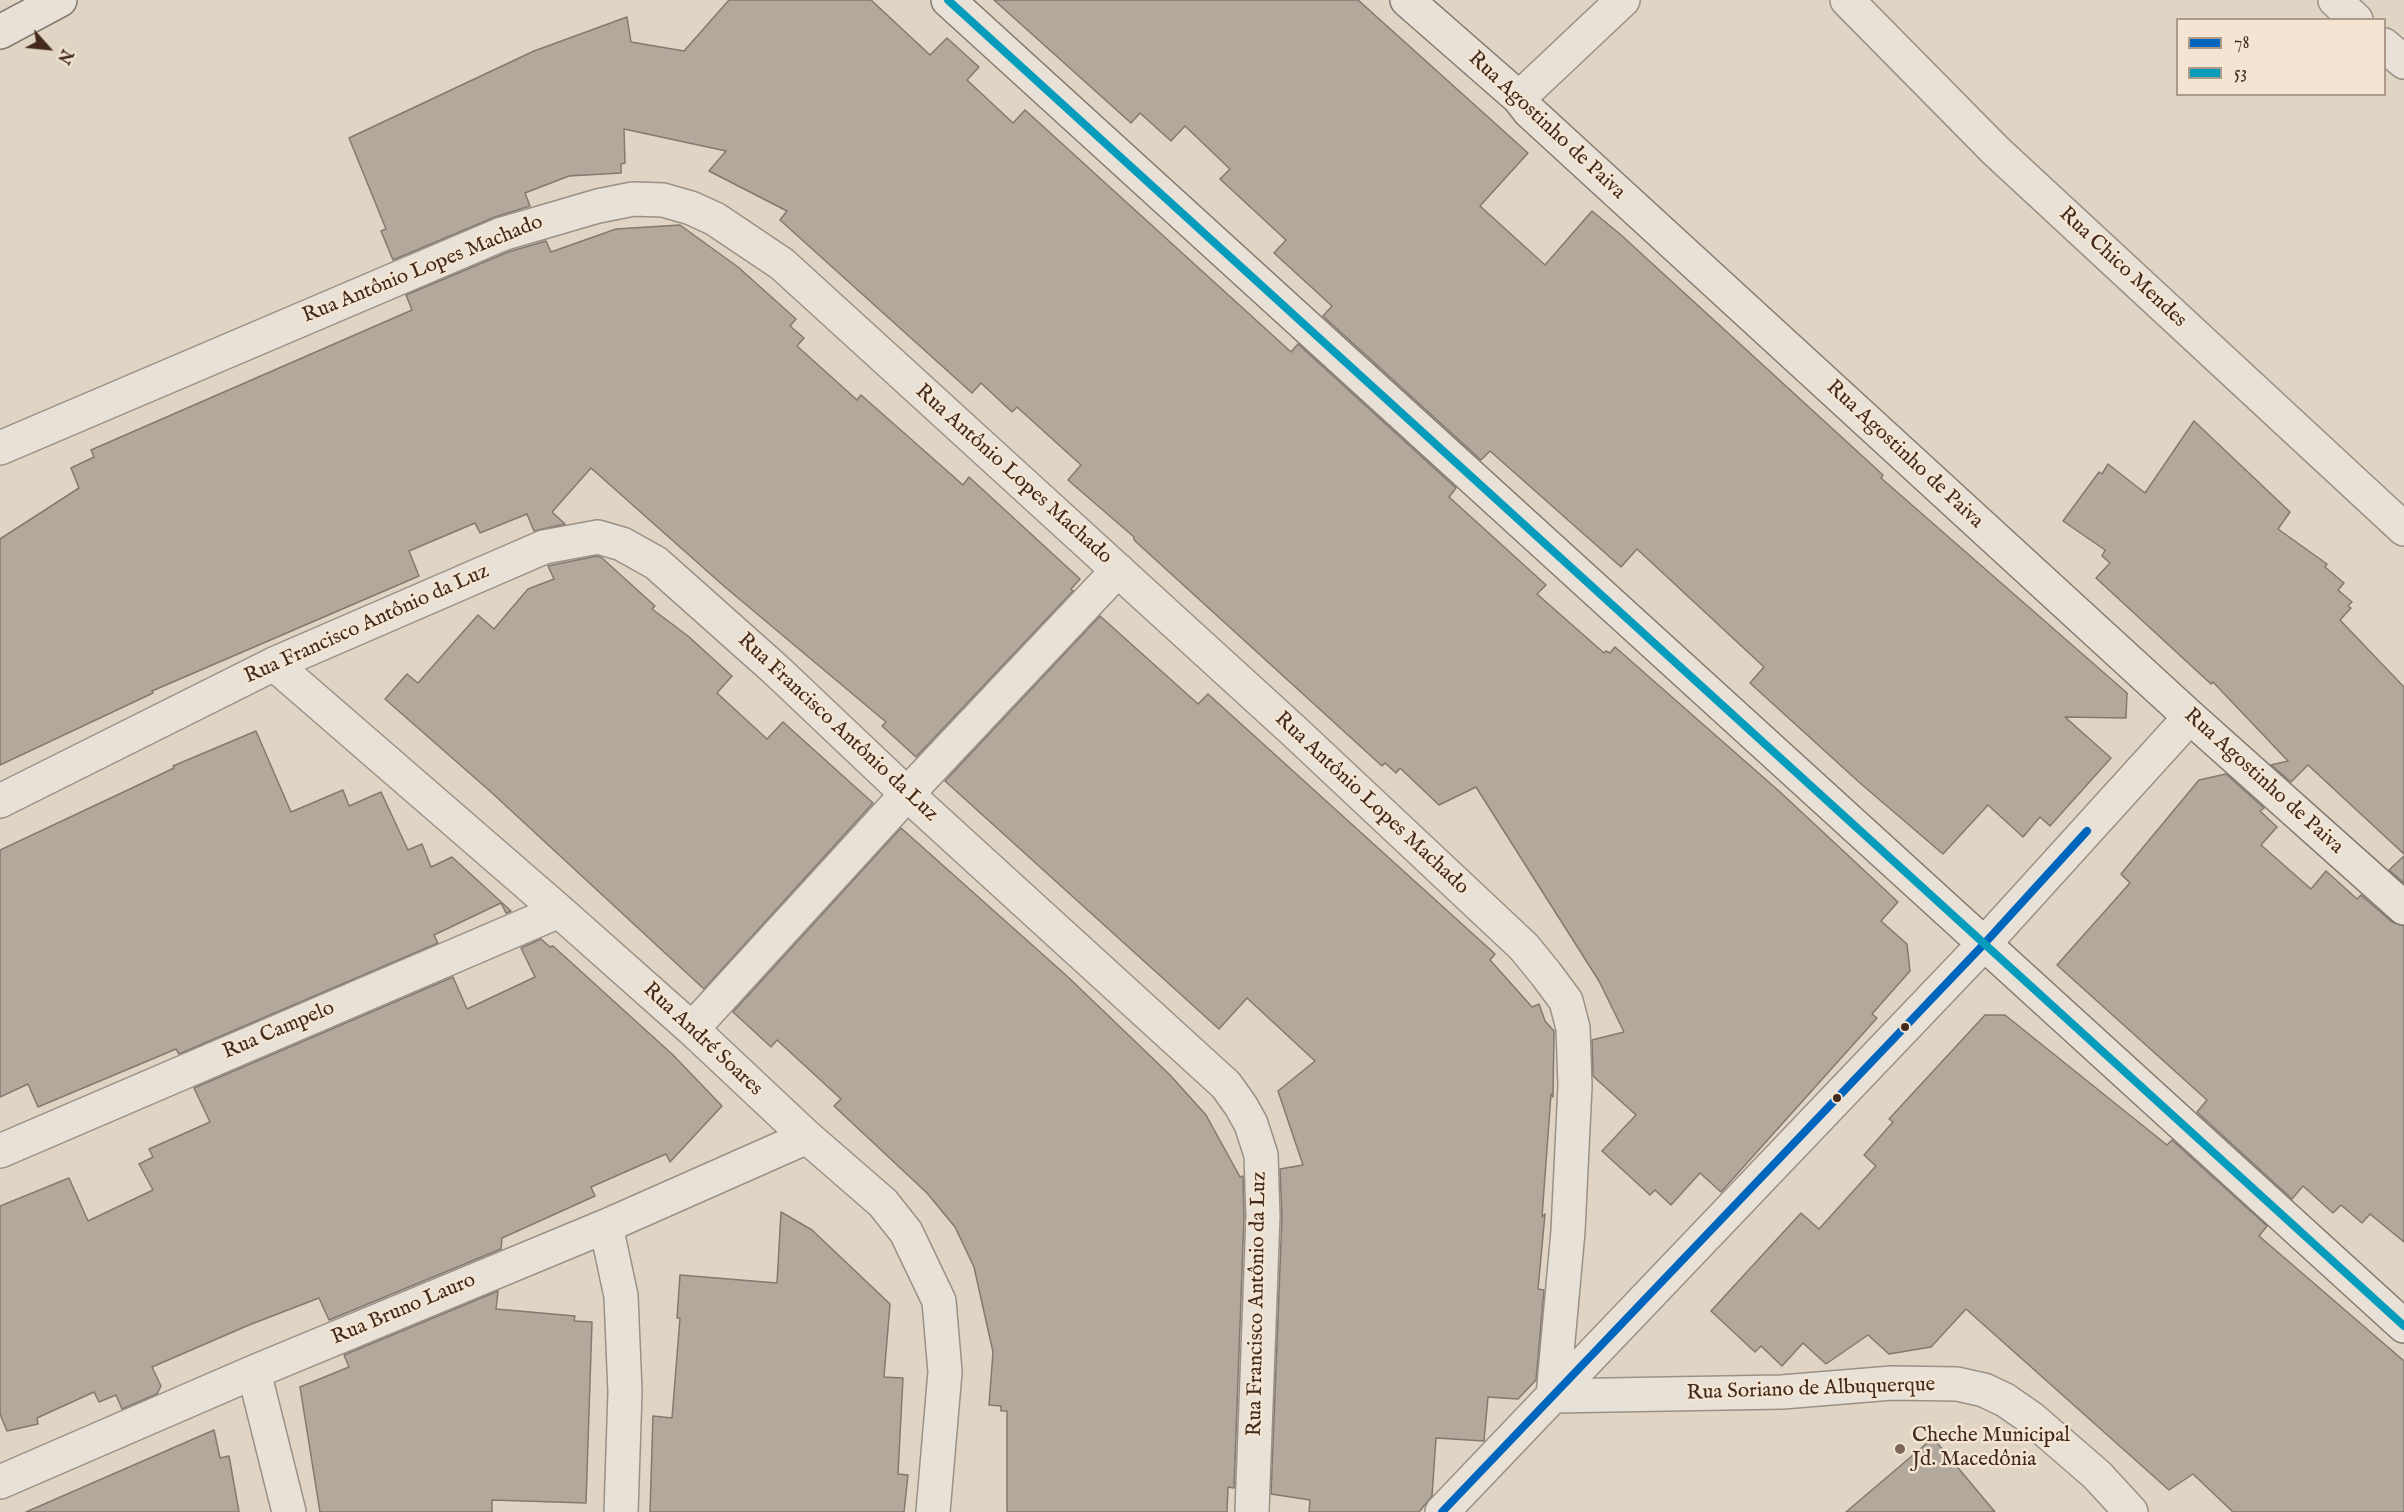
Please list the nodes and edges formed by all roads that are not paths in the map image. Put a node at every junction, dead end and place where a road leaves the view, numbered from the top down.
1 (60, 0) edge
2 (948, 0) edge
3 (1407, 0) edge
4 (1623, 0) edge
5 (1847, 0) edge
6 (2335, 0) edge
7 (2354, 18) edge
8 (0, 32) edge
9 (2386, 46) edge
10 (2404, 62) edge
11 (1518, 98) junction
12 (0, 448) edge
13 (2404, 529) edge
14 (1118, 570) junction
15 (274, 664) junction
16 (2190, 717) junction
17 (907, 794) junction
18 (0, 801) edge
19 (2404, 908) edge
20 (559, 910) junction
21 (1984, 944) junction
22 (692, 1029) junction
23 (807, 1137) junction
24 (0, 1151) edge
25 (606, 1226) junction
26 (2404, 1326) edge
27 (254, 1372) junction
28 (1553, 1396) junction
29 (0, 1482) edge
30 (289, 1512) edge
31 (621, 1512) edge
32 (933, 1512) edge
33 (1252, 1512) edge
34 (1442, 1512) edge
35 (2131, 1512) edge

1 - 8 street
2 - 21 street
3 - 11 street, Rua Agostinho de Paiva
4 - 11 street
5 - 13 street, Rua Chico Mendes
6 - 7 street
9 - 10 street
11 - 16 street, Rua Agostinho de Paiva
12 - 14 street, Rua Antônio Lopes Machado
14 - 17 street
14 - 28 street, Rua Antônio Lopes Machado
15 - 17 street, Rua Francisco Antônio da Luz
15 - 18 street, Rua Francisco Antônio da Luz
15 - 20 street, Rua André Soares
16 - 19 street, Rua Agostinho de Paiva
16 - 21 street
17 - 22 street
17 - 33 street, Rua Francisco Antônio da Luz
20 - 22 street, Rua André Soares
20 - 24 street, Rua Campelo
21 - 26 street
21 - 28 street
22 - 23 street, Rua André Soares
23 - 25 street, Rua Bruno Lauro
23 - 32 street, Rua André Soares
25 - 27 street, Rua Bruno Lauro
25 - 31 street
27 - 29 street, Rua Bruno Lauro
27 - 30 street
28 - 34 street
28 - 35 street, Rua Soriano de Albuquerque

